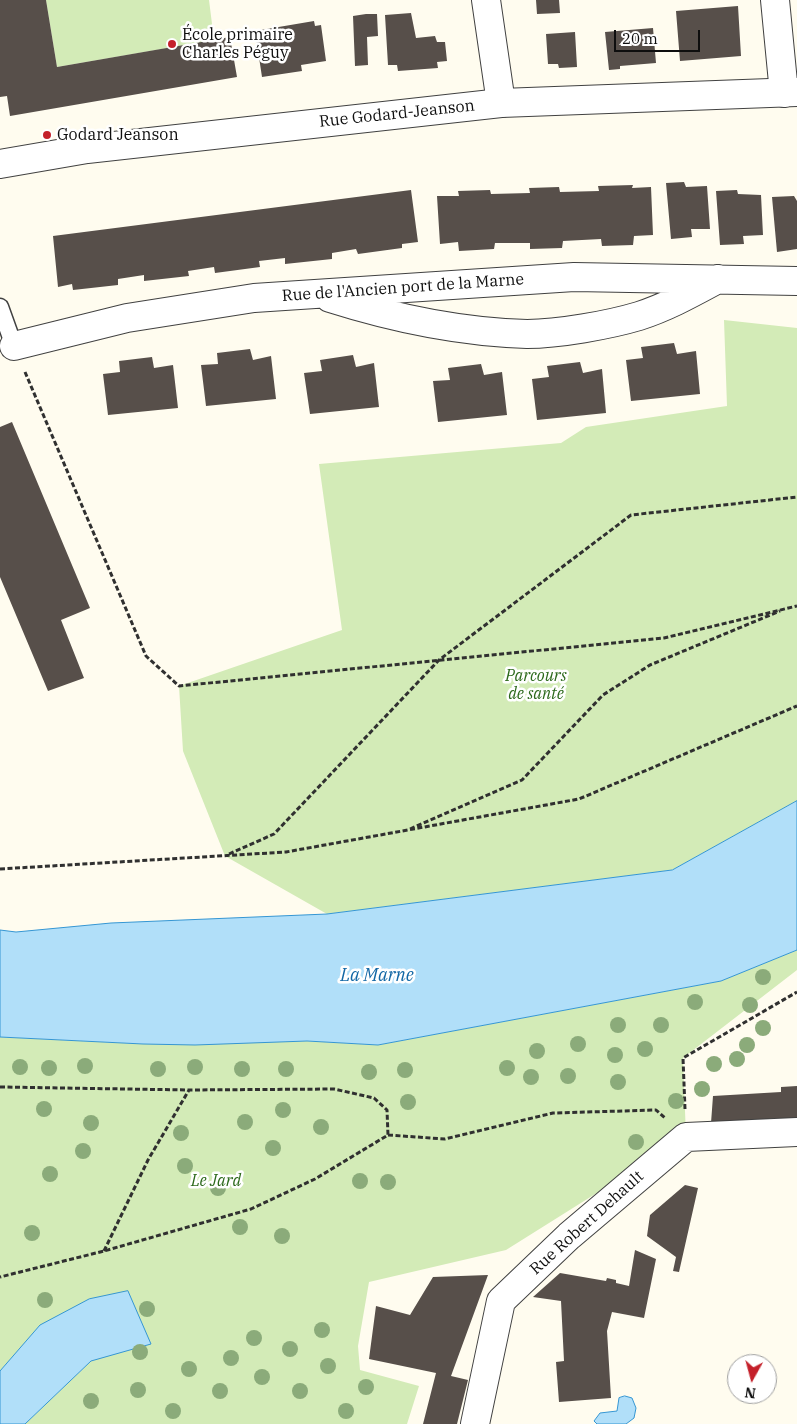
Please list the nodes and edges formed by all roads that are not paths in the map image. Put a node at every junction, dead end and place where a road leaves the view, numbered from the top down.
1 (486, 0) edge
2 (775, 0) edge
3 (791, 92) edge
4 (501, 103) junction
5 (0, 164) edge
6 (719, 278) junction
7 (797, 281) edge
8 (314, 293) junction
9 (0, 308) edge
10 (14, 346) joint
11 (797, 1132) edge
12 (475, 1424) edge

1 - 4 street
2 - 3 street
3 - 4 street, Rue Godard-Jeanson
4 - 5 street, Rue Godard-Jeanson
6 - 7 street, Rue de l'Ancien port de la Marne
6 - 8 street, Rue de l'Ancien port de la Marne
6 - 8 street
8 - 10 street, Rue de l'Ancien port de la Marne
9 - 10 lane
11 - 12 street, Rue Robert Dehault

